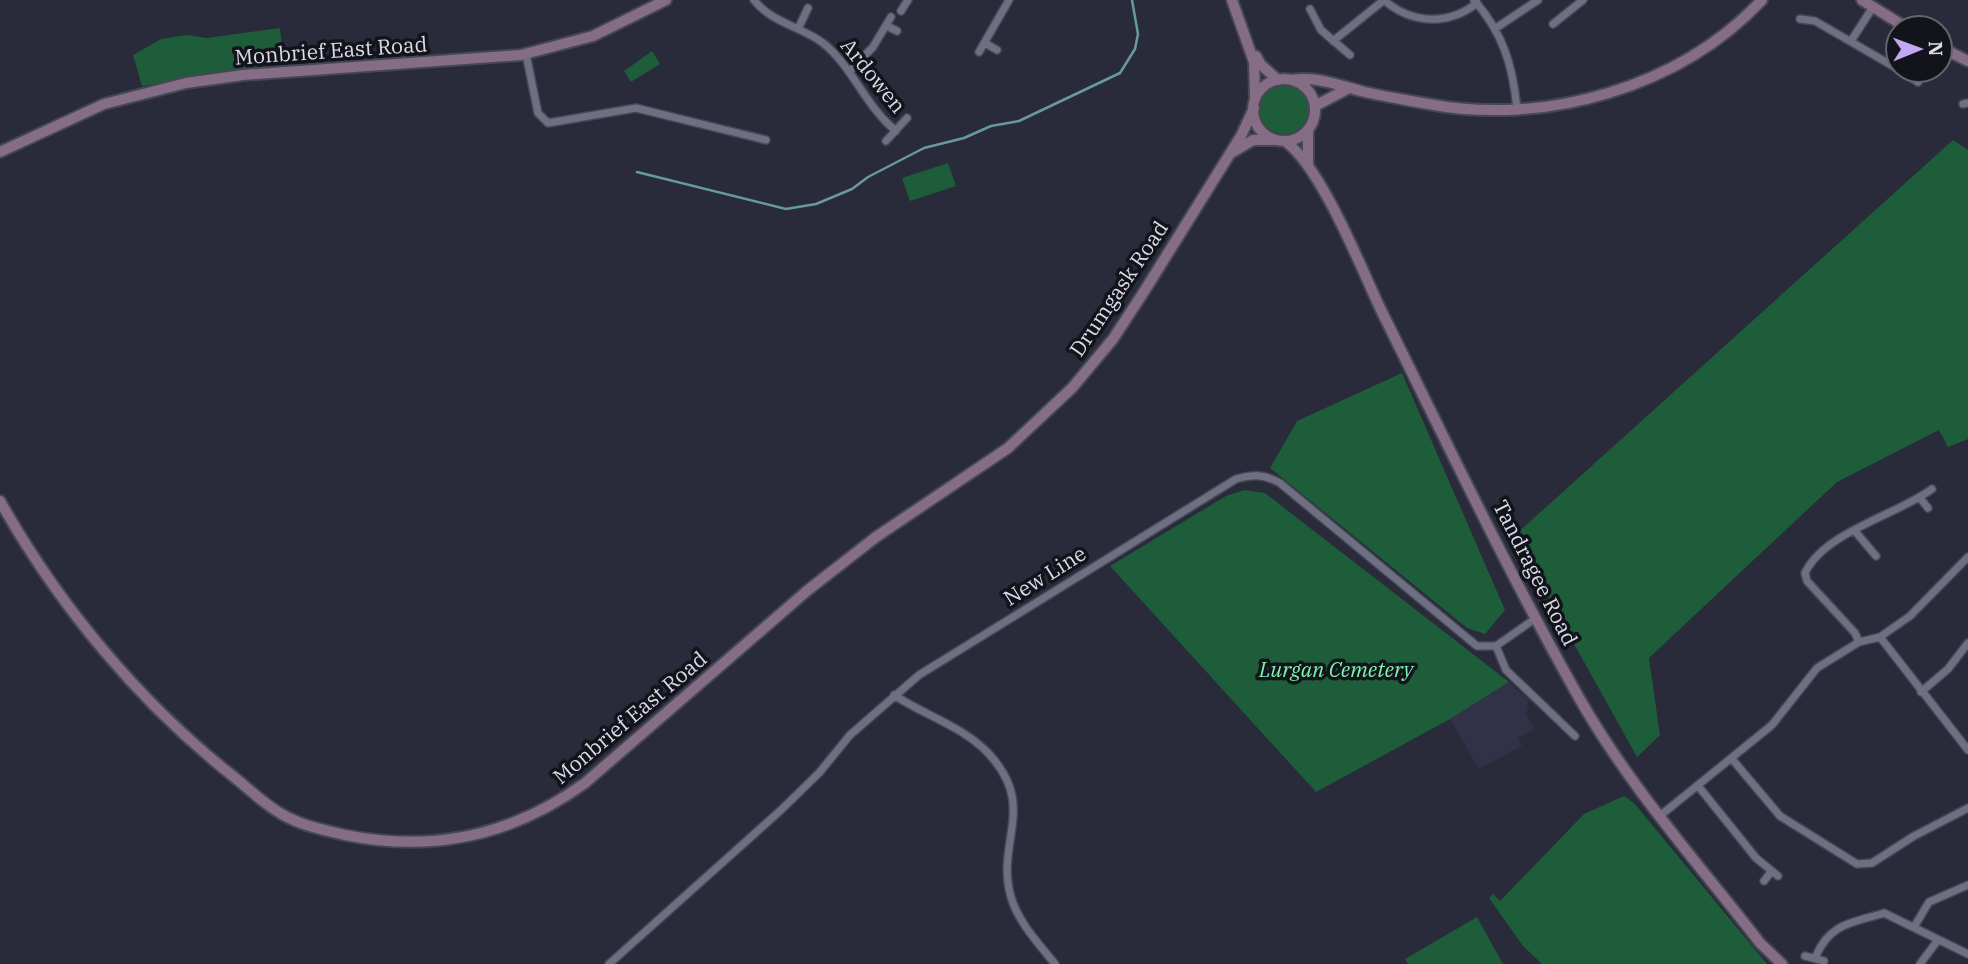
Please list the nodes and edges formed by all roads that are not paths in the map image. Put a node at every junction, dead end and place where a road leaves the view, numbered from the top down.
1 (666, 0) edge
2 (754, 0) edge
3 (908, 0) edge
4 (1009, 0) edge
5 (1232, 0) edge
6 (1384, 0) edge
7 (1538, 0) edge
8 (1583, 0) edge
9 (1762, 0) edge
10 (1862, 0) edge
11 (1475, 2) edge
12 (1872, 7) junction
13 (808, 8) dead end
14 (1310, 9) dead end
15 (901, 11) dead end
16 (1818, 11) dead end
17 (1884, 14) edge
18 (891, 17) dead end
19 (1800, 19) dead end
20 (1815, 21) junction
21 (1553, 24) dead end
22 (887, 26) junction
23 (799, 29) junction
24 (1496, 29) junction
25 (897, 32) dead end
26 (1333, 41) junction
27 (1851, 41) junction
28 (985, 43) junction
29 (1250, 44) junction
30 (997, 50) dead end
31 (979, 52) dead end
32 (526, 54) junction
33 (1350, 55) dead end
34 (1884, 60) edge
35 (849, 72) junction
36 (1278, 80) junction
37 (1292, 80) junction
38 (1349, 88) junction
39 (1254, 104) junction
40 (1315, 106) junction
41 (1517, 109) junction
42 (907, 118) dead end
43 (1308, 130) junction
44 (896, 131) junction
45 (766, 140) dead end
46 (1281, 140) junction
47 (887, 141) dead end
48 (0, 152) edge
49 (1229, 156) junction
50 (1308, 165) junction
51 (993, 459) joint
52 (1932, 489) dead end
53 (1920, 498) junction
54 (0, 500) edge
55 (1928, 508) dead end
56 (1854, 530) junction
57 (1876, 556) dead end
58 (1968, 557) edge
59 (1536, 618) junction
60 (1880, 637) junction
61 (1859, 642) junction
62 (1968, 643) edge
63 (1496, 646) junction
64 (1921, 692) junction
65 (894, 695) junction
66 (1576, 736) dead end
67 (1968, 750) edge
68 (1732, 759) junction
69 (1699, 787) junction
70 (1968, 808) edge
71 (1661, 815) junction
72 (1764, 881) dead end
73 (1968, 885) edge
74 (1914, 927) junction
75 (1938, 940) junction
76 (1968, 954) edge
77 (1805, 956) dead end
78 (609, 964) edge
79 (1055, 964) edge
80 (1782, 964) edge
81 (1920, 964) edge

1 - 32 street, Monbrief East Road
2 - 23 street, Ardowen
3 - 15 street
4 - 28 street
5 - 29 street
6 - 11 street
6 - 26 street
7 - 24 street
8 - 21 street
9 - 41 street
10 - 12 street
11 - 24 street
12 - 17 street
12 - 27 street
13 - 23 street
14 - 26 street
16 - 20 street
18 - 22 street
19 - 20 street
20 - 27 street
22 - 25 street
22 - 35 street
23 - 35 street, Ardowen
24 - 41 street
26 - 33 street
27 - 34 street
28 - 30 street
28 - 31 street
29 - 36 street
29 - 39 street
32 - 45 street
32 - 48 street, Monbrief East Road
35 - 44 street, Ardowen
36 - 37 street
36 - 39 street
37 - 38 street
37 - 40 street
38 - 40 street
38 - 41 street
39 - 46 street
39 - 49 street, Drumgask Road
40 - 43 street
42 - 44 street
43 - 46 street
43 - 50 street, Tandragee Road
44 - 47 street
46 - 49 street
46 - 50 street, Tandragee Road
49 - 51 street, Drumgask Road
50 - 59 street, Tandragee Road
51 - 54 street, Monbrief East Road
52 - 53 street
53 - 55 street
53 - 56 street
56 - 57 street
56 - 61 street
58 - 60 street
59 - 63 street
59 - 71 street, Tandragee Road
60 - 61 street
60 - 64 street
61 - 68 street
62 - 64 street
63 - 65 street, New Line
63 - 66 street
64 - 67 street
65 - 78 street, New Line
65 - 79 street
68 - 69 street
68 - 70 street
69 - 71 street
69 - 72 street
71 - 80 street, Tandragee Road
73 - 74 street
74 - 75 street
74 - 77 street
75 - 76 street
75 - 81 street

